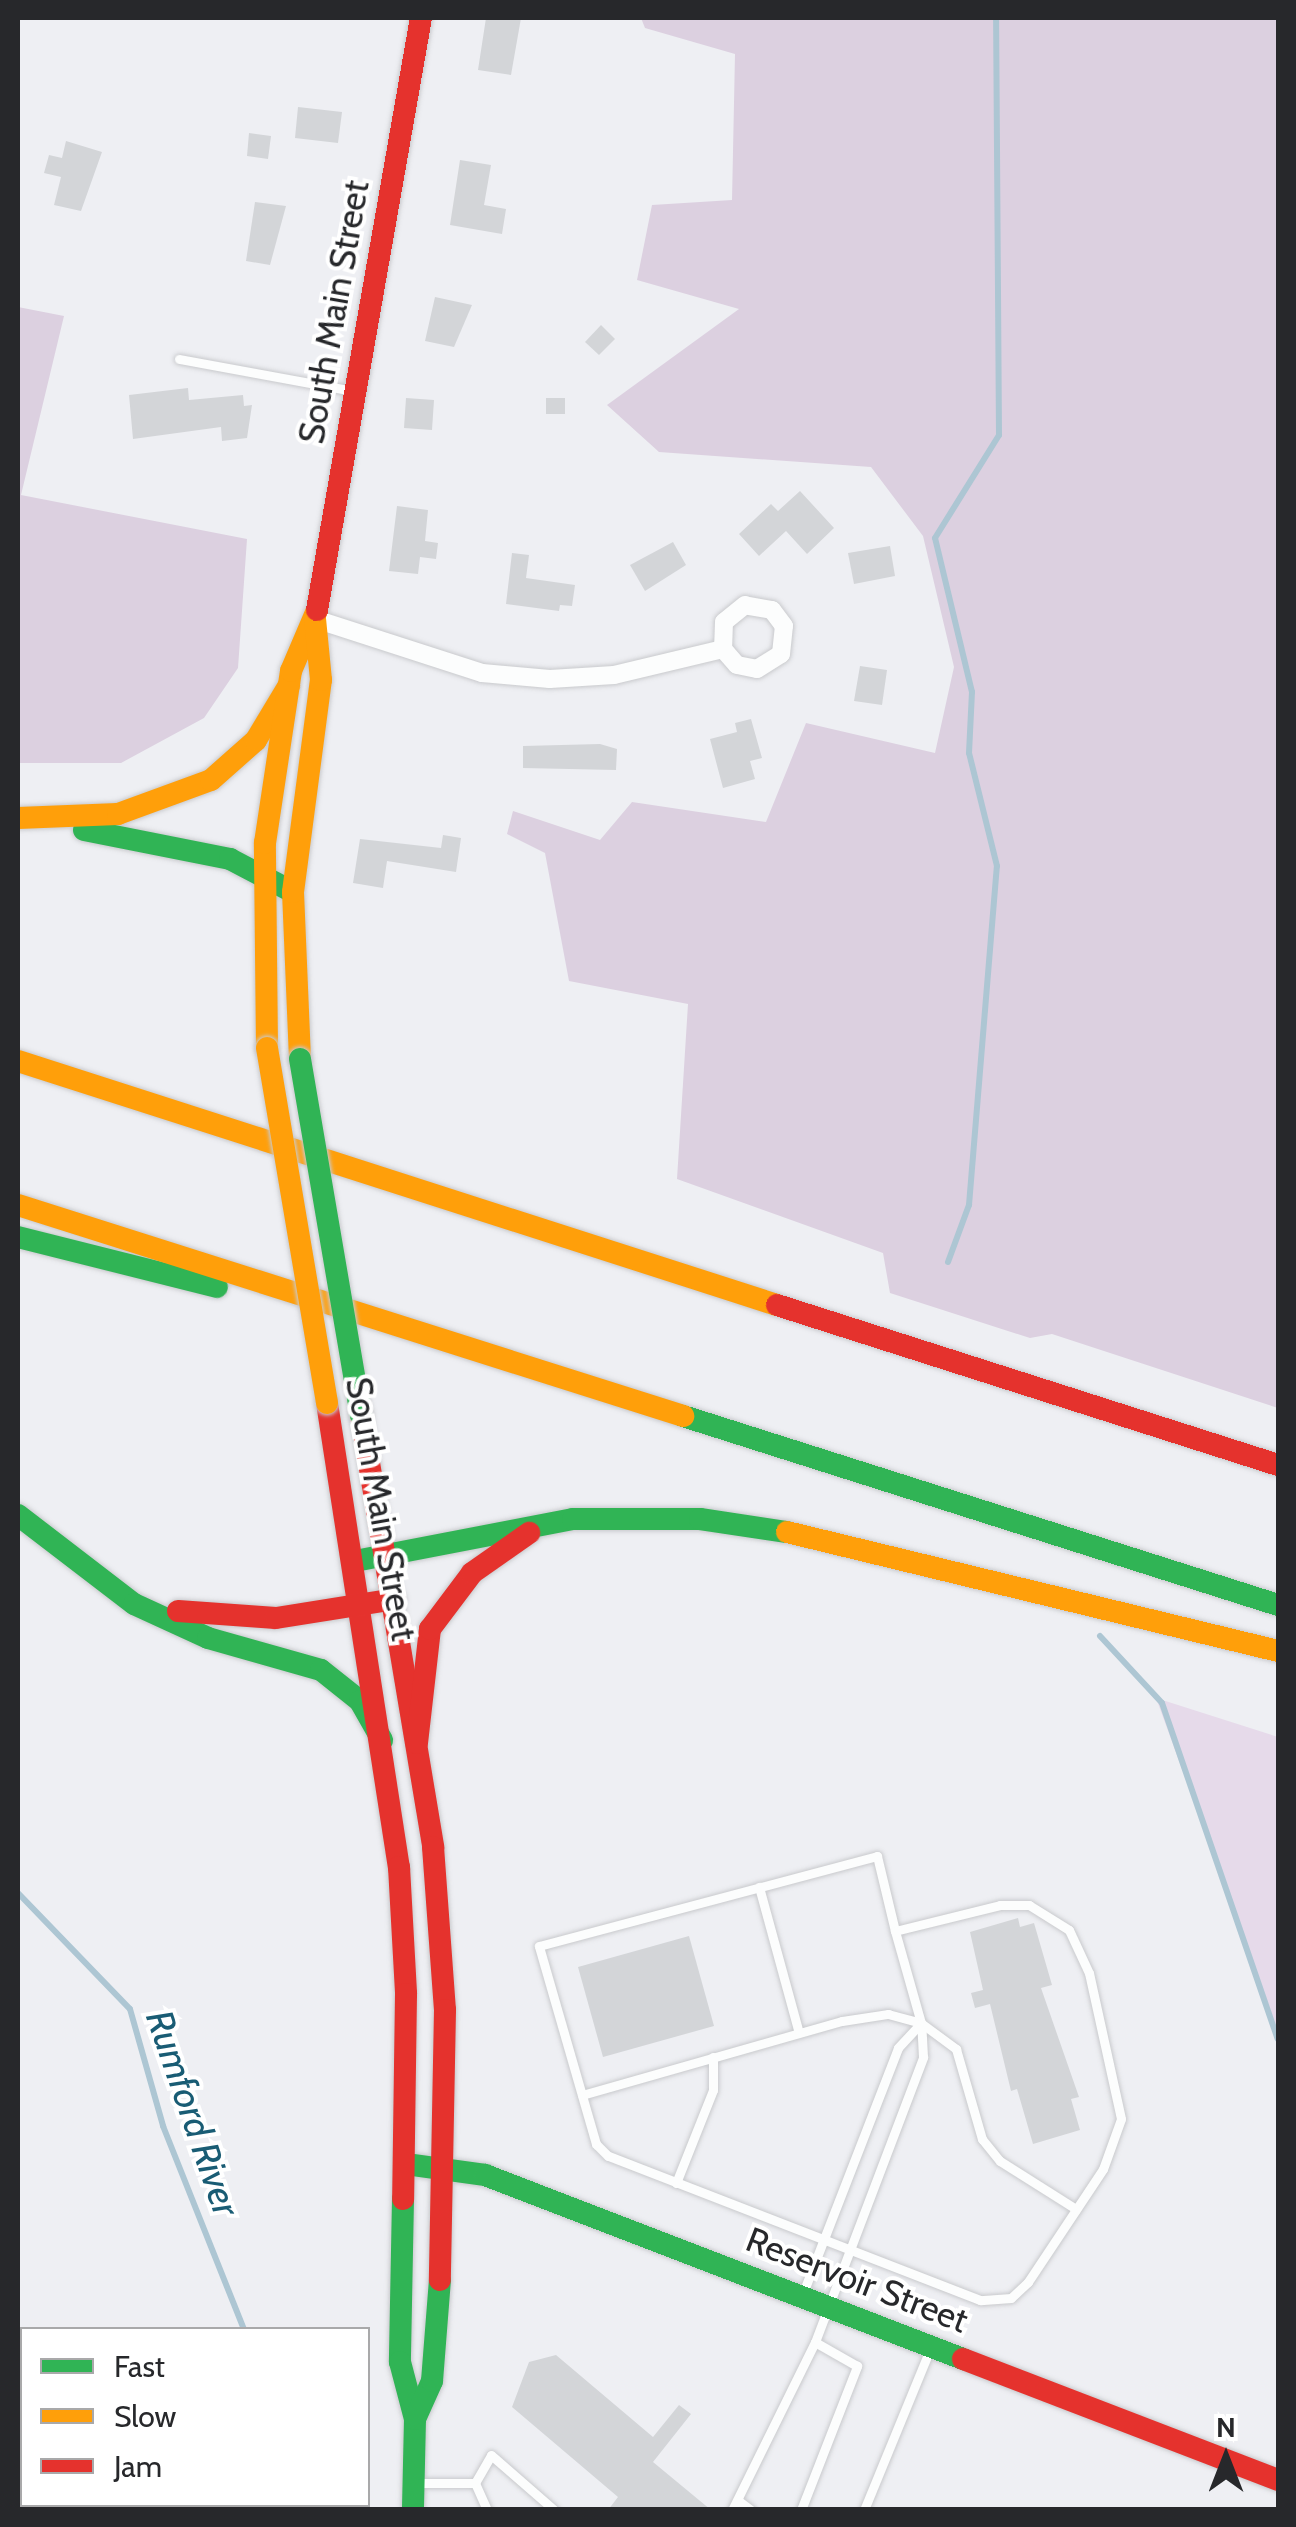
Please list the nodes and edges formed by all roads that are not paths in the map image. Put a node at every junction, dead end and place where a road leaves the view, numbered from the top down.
1 (421, 18) edge
2 (179, 359) dead end
3 (356, 391) junction
4 (316, 619) junction
5 (723, 649) dead end
6 (289, 685) junction
7 (18, 818) edge
8 (264, 876) junction
9 (293, 892) junction
10 (18, 1051) edge
11 (18, 1060) edge
12 (170, 1112) junction
13 (18, 1205) edge
14 (18, 1237) edge
15 (308, 1296) junction
16 (1278, 1466) edge
17 (18, 1514) edge
18 (548, 1522) junction
19 (386, 1556) junction
20 (355, 1561) junction
21 (394, 1599) junction
22 (134, 1604) junction
23 (362, 1605) junction
24 (1278, 1605) edge
25 (1278, 1651) edge
26 (382, 1740) junction
27 (417, 1743) junction
28 (760, 1887) junction
29 (895, 1930) junction
30 (921, 2023) junction
31 (799, 2033) junction
32 (713, 2058) junction
33 (582, 2094) junction
34 (406, 2164) junction
35 (446, 2166) junction
36 (676, 2182) junction
37 (1076, 2209) junction
38 (821, 2239) junction
39 (846, 2247) junction
40 (802, 2296) junction
41 (826, 2306) junction
42 (815, 2342) junction
43 (931, 2346) junction
44 (415, 2419) junction
45 (1278, 2480) edge
46 (413, 2483) junction
47 (475, 2483) junction
48 (735, 2505) edge
49 (413, 2510) edge
50 (487, 2510) edge
51 (554, 2510) edge
52 (751, 2510) edge
53 (801, 2510) edge
54 (864, 2510) edge

1 - 3 main road, South Main Street
2 - 3 lane
3 - 4 main road, South Main Street
4 - 5 street
4 - 6 main road, South Main Street
4 - 9 main road, South Main Street
6 - 7 main road
6 - 8 main road, South Main Street
7 - 8 main road
8 - 9 main road
8 - 20 main road, South Main Street, bridge
9 - 19 main road, South Main Street, bridge
10 - 12 main road
11 - 12 main road
12 - 16 main road
13 - 15 main road
14 - 15 main road
15 - 24 main road
17 - 22 main road
18 - 19 main road
18 - 25 main road
18 - 27 main road
19 - 20 main road
19 - 21 main road, South Main Street
20 - 23 main road, South Main Street
21 - 23 main road
21 - 27 main road, South Main Street
22 - 23 main road
22 - 26 main road
23 - 26 main road, South Main Street
26 - 34 main road, South Main Street
27 - 35 main road, South Main Street
28 - 29 lane
28 - 31 lane
28 - 33 lane
29 - 30 lane
29 - 37 lane
30 - 31 lane
30 - 37 lane
30 - 38 lane
30 - 39 lane
31 - 32 lane
32 - 33 lane
32 - 36 lane
33 - 36 lane
34 - 35 main road, Reservoir Street
34 - 44 main road, South Main Street
35 - 40 main road, Reservoir Street
35 - 44 main road, South Main Street
36 - 38 lane
37 - 39 lane
38 - 39 lane
38 - 40 lane
39 - 41 lane
40 - 41 main road, Reservoir Street
41 - 42 lane
41 - 43 main road, Reservoir Street
42 - 48 lane
42 - 53 lane
43 - 45 main road, Reservoir Street
43 - 54 lane
44 - 46 main road, South Main Street
46 - 47 lane
46 - 49 main road, South Main Street
47 - 50 lane
47 - 51 lane
48 - 52 lane

